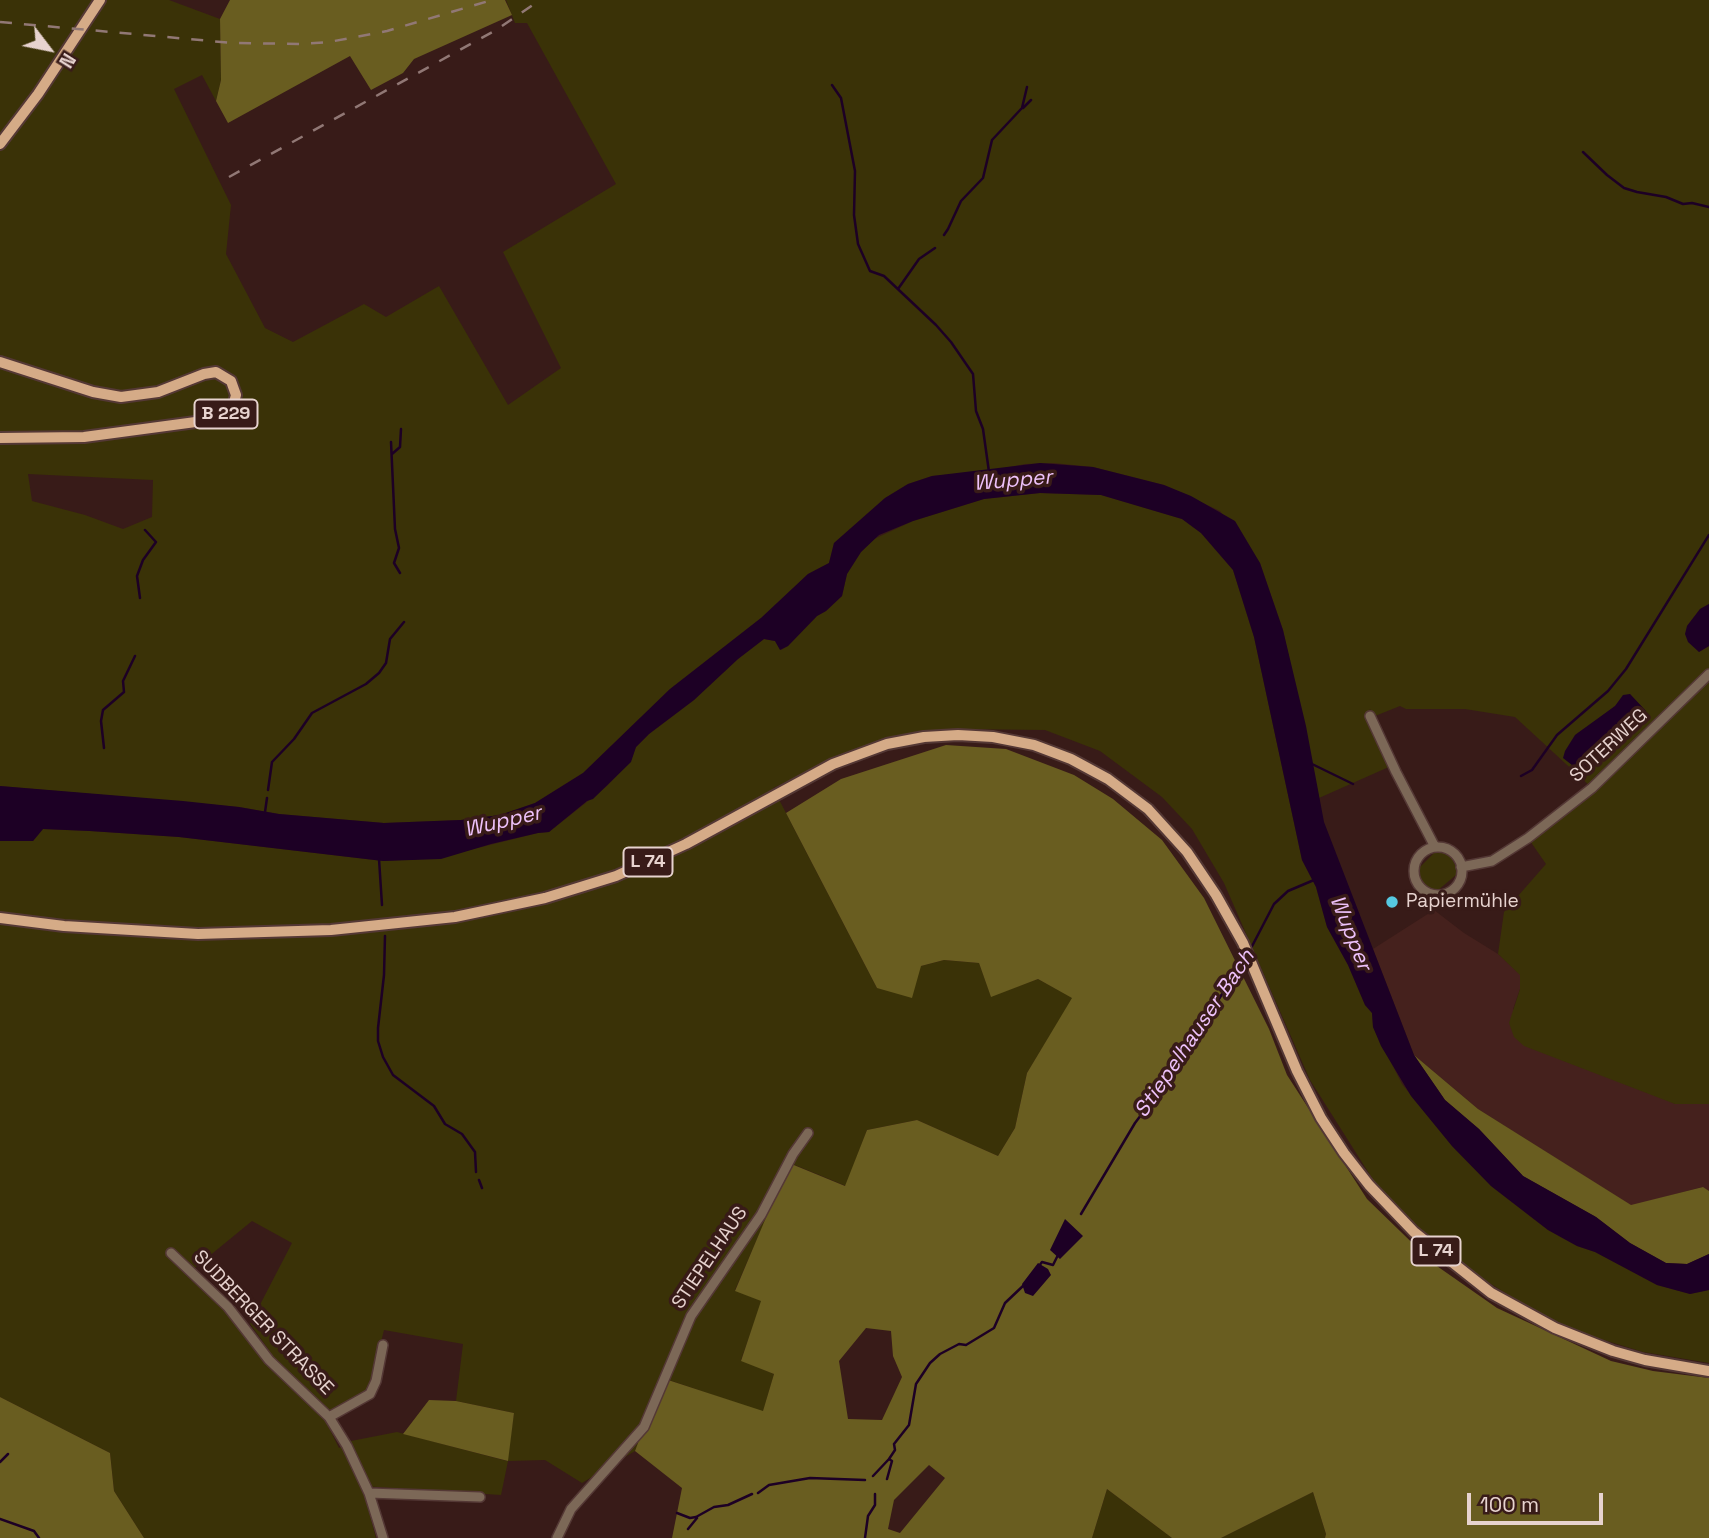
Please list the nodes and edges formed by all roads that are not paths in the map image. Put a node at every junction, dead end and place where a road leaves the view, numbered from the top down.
1 (100, 0) edge
2 (0, 144) edge
3 (0, 362) edge
4 (0, 438) edge
5 (1709, 674) edge
6 (1370, 716) dead end
7 (1435, 847) junction
8 (1461, 867) junction
9 (0, 918) edge
10 (808, 1133) dead end
11 (171, 1254) dead end
12 (383, 1345) dead end
13 (1709, 1371) edge
14 (329, 1417) junction
15 (369, 1493) junction
16 (480, 1497) dead end
17 (383, 1538) edge
18 (557, 1538) edge

1 - 2 main road
3 - 4 main road, B 229
5 - 8 street, SOTERWEG
6 - 7 street
7 - 8 street
7 - 8 street
9 - 13 main road, L 74
10 - 18 street, STIEPELHAUS
11 - 14 street, SUDBERGER STRASSE
12 - 14 street, SUDBERGER STRASSE
14 - 15 street, SUDBERGER STRASSE
15 - 16 street
15 - 17 street, SUDBERGER STRASSE

